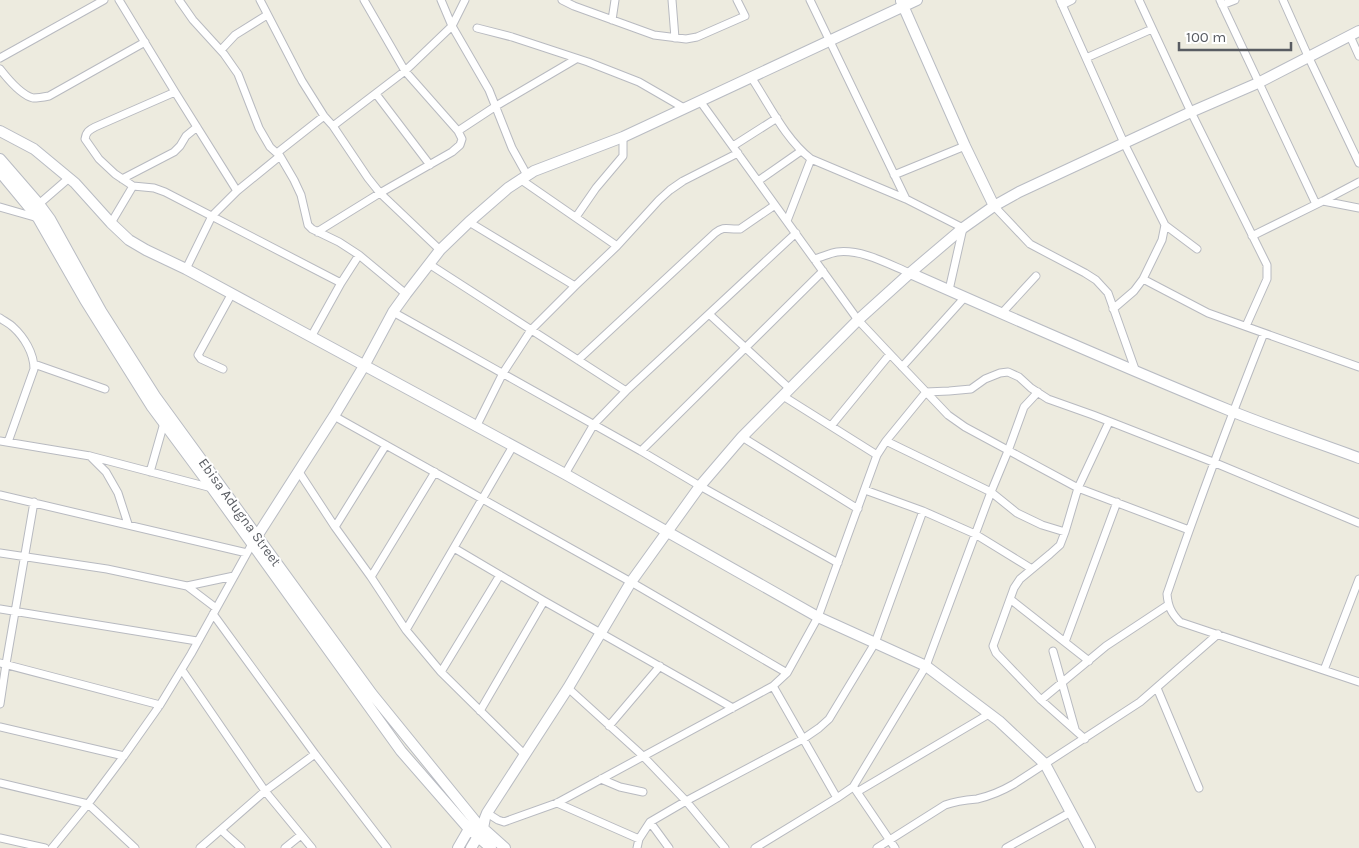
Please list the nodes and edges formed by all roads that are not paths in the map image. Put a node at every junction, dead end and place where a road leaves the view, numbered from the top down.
1 (104, 0) edge
2 (119, 0) edge
3 (179, 0) edge
4 (260, 0) edge
5 (364, 0) edge
6 (441, 0) edge
7 (465, 0) edge
8 (562, 0) edge
9 (615, 0) edge
10 (672, 0) edge
11 (737, 0) edge
12 (810, 0) edge
13 (917, 0) edge
14 (1072, 0) edge
15 (1139, 0) edge
16 (1235, 0) edge
17 (1283, 0) edge
18 (1061, 2) edge
19 (902, 3) edge
20 (1221, 3) edge
21 (268, 15) junction
22 (612, 20) junction
23 (452, 26) junction
24 (476, 28) dead end
25 (1152, 29) junction
26 (1354, 33) edge
27 (675, 38) junction
28 (829, 41) junction
29 (145, 42) junction
30 (221, 50) junction
31 (1308, 56) junction
32 (1359, 56) edge
33 (0, 58) edge
34 (1086, 58) junction
35 (576, 59) junction
36 (0, 69) edge
37 (405, 71) junction
38 (751, 77) junction
39 (1258, 82) junction
40 (175, 92) junction
41 (376, 94) junction
42 (700, 101) junction
43 (496, 106) junction
44 (684, 108) junction
45 (1191, 112) junction
46 (324, 116) junction
47 (777, 118) junction
48 (333, 126) junction
49 (197, 127) junction
50 (0, 131) edge
51 (458, 131) junction
52 (623, 137) junction
53 (1124, 143) junction
54 (733, 146) junction
55 (965, 146) junction
56 (801, 151) junction
57 (738, 153) junction
58 (279, 155) junction
59 (0, 159) edge
60 (811, 159) junction
61 (1359, 163) edge
62 (430, 165) junction
63 (0, 172) edge
64 (894, 175) junction
65 (524, 177) junction
66 (69, 178) junction
67 (122, 179) junction
68 (758, 182) junction
69 (1359, 182) edge
70 (132, 186) junction
71 (237, 191) junction
72 (380, 193) junction
73 (906, 199) junction
74 (1320, 202) junction
75 (39, 204) junction
76 (775, 205) junction
77 (994, 206) junction
78 (0, 207) edge
79 (1359, 208) edge
80 (212, 216) junction
81 (576, 217) junction
82 (38, 218) junction
83 (50, 219) junction
84 (787, 221) junction
85 (469, 222) junction
86 (111, 223) junction
87 (1166, 225) junction
88 (963, 228) junction
89 (317, 232) junction
90 (796, 233) junction
91 (1252, 236) junction
92 (617, 246) junction
93 (1197, 249) dead end
94 (440, 250) junction
95 (359, 255) junction
96 (814, 259) junction
97 (429, 264) junction
98 (186, 269) junction
99 (823, 271) junction
100 (910, 273) junction
101 (1036, 276) dead end
102 (1143, 279) junction
103 (341, 283) junction
104 (575, 286) junction
105 (949, 290) junction
106 (406, 294) junction
107 (231, 295) junction
108 (965, 297) junction
109 (1113, 309) junction
110 (393, 312) junction
111 (709, 314) junction
112 (1001, 314) junction
113 (0, 318) edge
114 (858, 320) junction
115 (1246, 326) junction
116 (531, 330) junction
117 (1264, 333) junction
118 (311, 337) junction
119 (744, 348) junction
120 (890, 354) junction
121 (578, 360) junction
122 (34, 364) junction
123 (364, 366) junction
124 (902, 367) junction
125 (1359, 367) edge
126 (223, 369) dead end
127 (1136, 372) junction
128 (504, 373) junction
129 (105, 389) dead end
130 (626, 391) junction
131 (926, 392) junction
132 (1038, 392) junction
133 (786, 393) junction
134 (1233, 412) junction
135 (334, 416) junction
136 (1109, 422) junction
137 (164, 423) junction
138 (594, 424) junction
139 (831, 426) junction
140 (476, 427) junction
141 (742, 437) junction
142 (0, 441) edge
143 (886, 441) junction
144 (8, 442) junction
145 (386, 445) junction
146 (513, 446) junction
147 (641, 451) junction
148 (1008, 451) junction
149 (877, 455) junction
150 (90, 456) junction
151 (1359, 458) edge
152 (1214, 462) junction
153 (150, 472) junction
154 (299, 472) junction
155 (435, 472) junction
156 (564, 474) junction
157 (700, 486) junction
158 (212, 488) junction
159 (1078, 488) junction
160 (865, 490) junction
161 (991, 492) junction
162 (0, 495) edge
163 (482, 499) junction
164 (34, 502) junction
165 (1117, 502) junction
166 (858, 509) junction
167 (923, 511) junction
168 (1359, 523) edge
169 (128, 524) junction
170 (335, 527) junction
171 (1189, 530) junction
172 (667, 532) junction
173 (1065, 532) junction
174 (975, 534) junction
175 (252, 544) junction
176 (454, 548) junction
177 (0, 553) edge
178 (24, 557) junction
179 (838, 563) junction
180 (1032, 569) junction
181 (500, 575) junction
182 (234, 576) junction
183 (371, 577) junction
184 (1359, 579) edge
185 (631, 582) junction
186 (187, 586) junction
187 (1010, 599) junction
188 (544, 601) junction
189 (1168, 604) junction
190 (0, 610) edge
191 (214, 611) junction
192 (15, 612) junction
193 (818, 617) junction
194 (406, 630) junction
195 (601, 634) junction
196 (1218, 634) junction
197 (197, 641) junction
198 (1065, 642) junction
199 (875, 643) junction
200 (1053, 651) dead end
201 (1088, 661) junction
202 (3, 663) edge
203 (660, 666) junction
204 (926, 666) junction
205 (182, 670) junction
206 (1324, 670) junction
207 (441, 672) junction
208 (787, 673) junction
209 (1359, 682) edge
210 (1062, 683) junction
211 (773, 686) junction
212 (568, 688) junction
213 (1157, 688) junction
214 (1041, 700) junction
215 (0, 704) edge
216 (160, 705) junction
217 (733, 708) junction
218 (480, 711) junction
219 (989, 714) junction
220 (610, 726) junction
221 (0, 727) edge
222 (1075, 730) junction
223 (803, 739) junction
224 (1085, 739) junction
225 (315, 754) junction
226 (524, 755) junction
227 (124, 756) junction
228 (643, 756) junction
229 (1045, 764) junction
230 (601, 779) junction
231 (0, 783) edge
232 (1199, 788) dead end
233 (855, 790) junction
234 (265, 791) junction
235 (643, 792) dead end
236 (837, 798) junction
237 (686, 801) junction
238 (557, 803) junction
239 (88, 804) junction
240 (1071, 812) junction
241 (650, 822) junction
242 (480, 824) junction
243 (221, 830) junction
244 (301, 835) junction
245 (0, 838) edge
246 (639, 839) junction
247 (889, 840) junction
248 (44, 848) edge
249 (52, 848) edge
250 (135, 848) edge
251 (200, 848) edge
252 (241, 848) edge
253 (285, 848) edge
254 (312, 848) edge
255 (387, 848) edge
256 (458, 848) edge
257 (471, 848) edge
258 (491, 848) edge
259 (505, 848) edge
260 (637, 848) edge
261 (669, 848) edge
262 (725, 848) edge
263 (755, 848) edge
264 (877, 848) edge
265 (895, 848) edge
266 (1006, 848) edge
267 (1090, 848) edge

1 - 33 street
2 - 29 street
3 - 30 street
4 - 21 street
5 - 37 street
6 - 23 street
7 - 23 street
8 - 22 street
9 - 22 street
10 - 27 street
11 - 27 street
12 - 28 street
13 - 19 street
14 - 18 street
15 - 25 street
16 - 20 street
17 - 31 street
18 - 34 street
19 - 28 street
19 - 55 street
20 - 39 street
21 - 30 street
21 - 46 street
22 - 27 street
23 - 37 street
23 - 43 street
24 - 35 street
25 - 34 street
25 - 45 street
26 - 31 street
26 - 32 street
28 - 38 street
28 - 64 street
29 - 36 street
29 - 40 street
30 - 58 street
31 - 39 street
31 - 61 street
34 - 53 street
35 - 43 street
35 - 44 street
37 - 41 street
37 - 51 street
38 - 42 street
38 - 47 street
39 - 45 street
39 - 74 street
40 - 49 street
40 - 67 street
41 - 48 street
41 - 62 street
42 - 44 street
42 - 54 street
43 - 51 street
43 - 65 street
44 - 52 street
45 - 53 street
45 - 91 street
46 - 48 street
46 - 58 street
47 - 54 street
47 - 56 street
48 - 72 street
49 - 67 street
49 - 71 street
50 - 66 street
51 - 62 street
52 - 65 street
52 - 81 street
53 - 77 street
53 - 87 street
54 - 57 street
55 - 64 street
55 - 77 street
56 - 60 street
56 - 68 street
57 - 68 street
57 - 92 street
58 - 71 street
58 - 89 street
59 - 75 street, Ebisa Adugna Street
60 - 73 street
60 - 84 street
62 - 72 street
63 - 82 street, Ebisa Adugna Street
64 - 73 street
65 - 81 street
65 - 85 street
66 - 75 street
66 - 86 street
67 - 70 street
68 - 76 street
69 - 74 street
70 - 80 street
70 - 86 street
71 - 80 street
72 - 89 street
72 - 94 street
73 - 88 street
74 - 79 street
74 - 91 street
75 - 83 street, Ebisa Adugna Street
76 - 84 street
76 - 121 street
77 - 88 street
77 - 109 street
78 - 82 street
80 - 98 street
80 - 103 street
81 - 92 street
82 - 83 street
82 - 137 street, Ebisa Adugna Street
83 - 175 street, Ebisa Adugna Street
84 - 90 street
85 - 94 street
85 - 104 street
86 - 98 street
87 - 93 street
87 - 102 street
88 - 100 street
88 - 105 street
89 - 95 street
90 - 96 street
90 - 111 street
91 - 115 street
92 - 104 street
94 - 97 street
95 - 103 street
95 - 106 street
96 - 99 street
96 - 100 street
97 - 106 street
97 - 116 street
98 - 107 street
99 - 114 street
99 - 119 street
100 - 105 street
100 - 114 street
101 - 112 street
102 - 109 street
102 - 115 street
103 - 118 street
104 - 116 street
105 - 108 street
106 - 110 street
107 - 118 street
107 - 126 street
108 - 112 street
108 - 124 street
109 - 127 street
110 - 123 street
110 - 128 street
111 - 119 street
111 - 130 street
112 - 127 street
113 - 122 street
114 - 120 street
114 - 133 street
115 - 117 street
116 - 121 street
116 - 128 street
117 - 125 street
117 - 134 street
118 - 123 street
119 - 133 street
119 - 147 street
120 - 124 street
120 - 139 street
121 - 130 street
122 - 129 street
122 - 144 street
123 - 135 street
123 - 140 street
124 - 131 street
127 - 134 street
128 - 138 street
128 - 140 street
130 - 138 street
131 - 132 street
131 - 143 street
131 - 148 street
132 - 136 street
132 - 148 street
133 - 139 street
133 - 141 street
134 - 151 street
134 - 152 street
135 - 145 street
135 - 154 street
136 - 152 street
136 - 159 street
137 - 153 street
137 - 158 street, Ebisa Adugna Street
138 - 147 street
138 - 156 street
139 - 149 street
140 - 146 street
141 - 157 street
141 - 166 street
142 - 144 street
143 - 149 street
143 - 161 street
144 - 150 street
145 - 155 street
145 - 170 street
146 - 156 street
146 - 163 street
147 - 157 street
148 - 159 street
148 - 161 street
149 - 160 street
150 - 153 street
150 - 169 street
152 - 168 street
152 - 171 street
153 - 158 street
154 - 170 street
154 - 175 street
155 - 163 street
155 - 183 street
156 - 172 street
157 - 172 street
157 - 179 street
158 - 175 street, Ebisa Adugna Street
159 - 165 street
159 - 173 street
160 - 166 street
160 - 167 street
161 - 173 street
161 - 174 street
162 - 164 street
163 - 176 street
163 - 185 street
164 - 169 street
164 - 178 street
165 - 171 street
165 - 198 street
166 - 179 street
167 - 174 street
167 - 199 street
169 - 175 street
170 - 183 street
171 - 189 street
172 - 185 street
172 - 193 street
173 - 180 street
174 - 180 street
174 - 204 street
175 - 182 street
175 - 242 street, Ebisa Adugna Street
176 - 181 street
176 - 194 street
177 - 178 street
178 - 186 street
178 - 192 street
179 - 193 street
180 - 187 street
181 - 188 street
181 - 207 street
182 - 186 street
182 - 191 street
183 - 194 street
184 - 206 street
185 - 195 street
185 - 208 street
186 - 191 street
187 - 198 street
187 - 214 street
188 - 195 street
188 - 218 street
189 - 196 street
189 - 201 street
190 - 192 street
191 - 197 street
191 - 225 street
192 - 197 street
192 - 202 street
193 - 199 street
193 - 208 street
194 - 207 street
195 - 203 street
195 - 212 street
196 - 206 street
196 - 213 street
197 - 205 street
198 - 201 street
199 - 204 street
199 - 223 street
200 - 210 street
201 - 210 street
202 - 215 street
202 - 216 street
203 - 217 street
203 - 220 street
204 - 219 street
204 - 233 street
205 - 216 street
205 - 234 street
206 - 209 street
207 - 218 street
208 - 211 street
210 - 214 street
210 - 222 street
211 - 217 street
211 - 223 street
212 - 220 street
212 - 226 street
213 - 224 street
213 - 232 street
214 - 222 street
216 - 227 street
217 - 228 street
218 - 226 street
219 - 229 street
219 - 233 street
220 - 228 street
221 - 227 street
222 - 224 street
223 - 236 street
223 - 237 street
224 - 229 street
225 - 234 street
225 - 255 street
226 - 242 street
227 - 239 street
228 - 230 street
228 - 237 street
229 - 240 street
229 - 247 street
230 - 235 street
230 - 238 street
231 - 239 street
233 - 236 street
233 - 247 street
234 - 243 street
234 - 244 street
236 - 263 street
237 - 241 street
237 - 262 street
238 - 242 street
238 - 246 street
239 - 249 street
239 - 250 street
240 - 266 street
240 - 267 street
241 - 246 street
241 - 261 street
242 - 256 street
242 - 257 street
242 - 258 street, Ebisa Adugna Street
242 - 259 street, Ebisa Adugna Street
243 - 251 street
243 - 252 street
244 - 253 street
244 - 254 street
245 - 248 street
246 - 260 street
247 - 264 street
247 - 265 street

